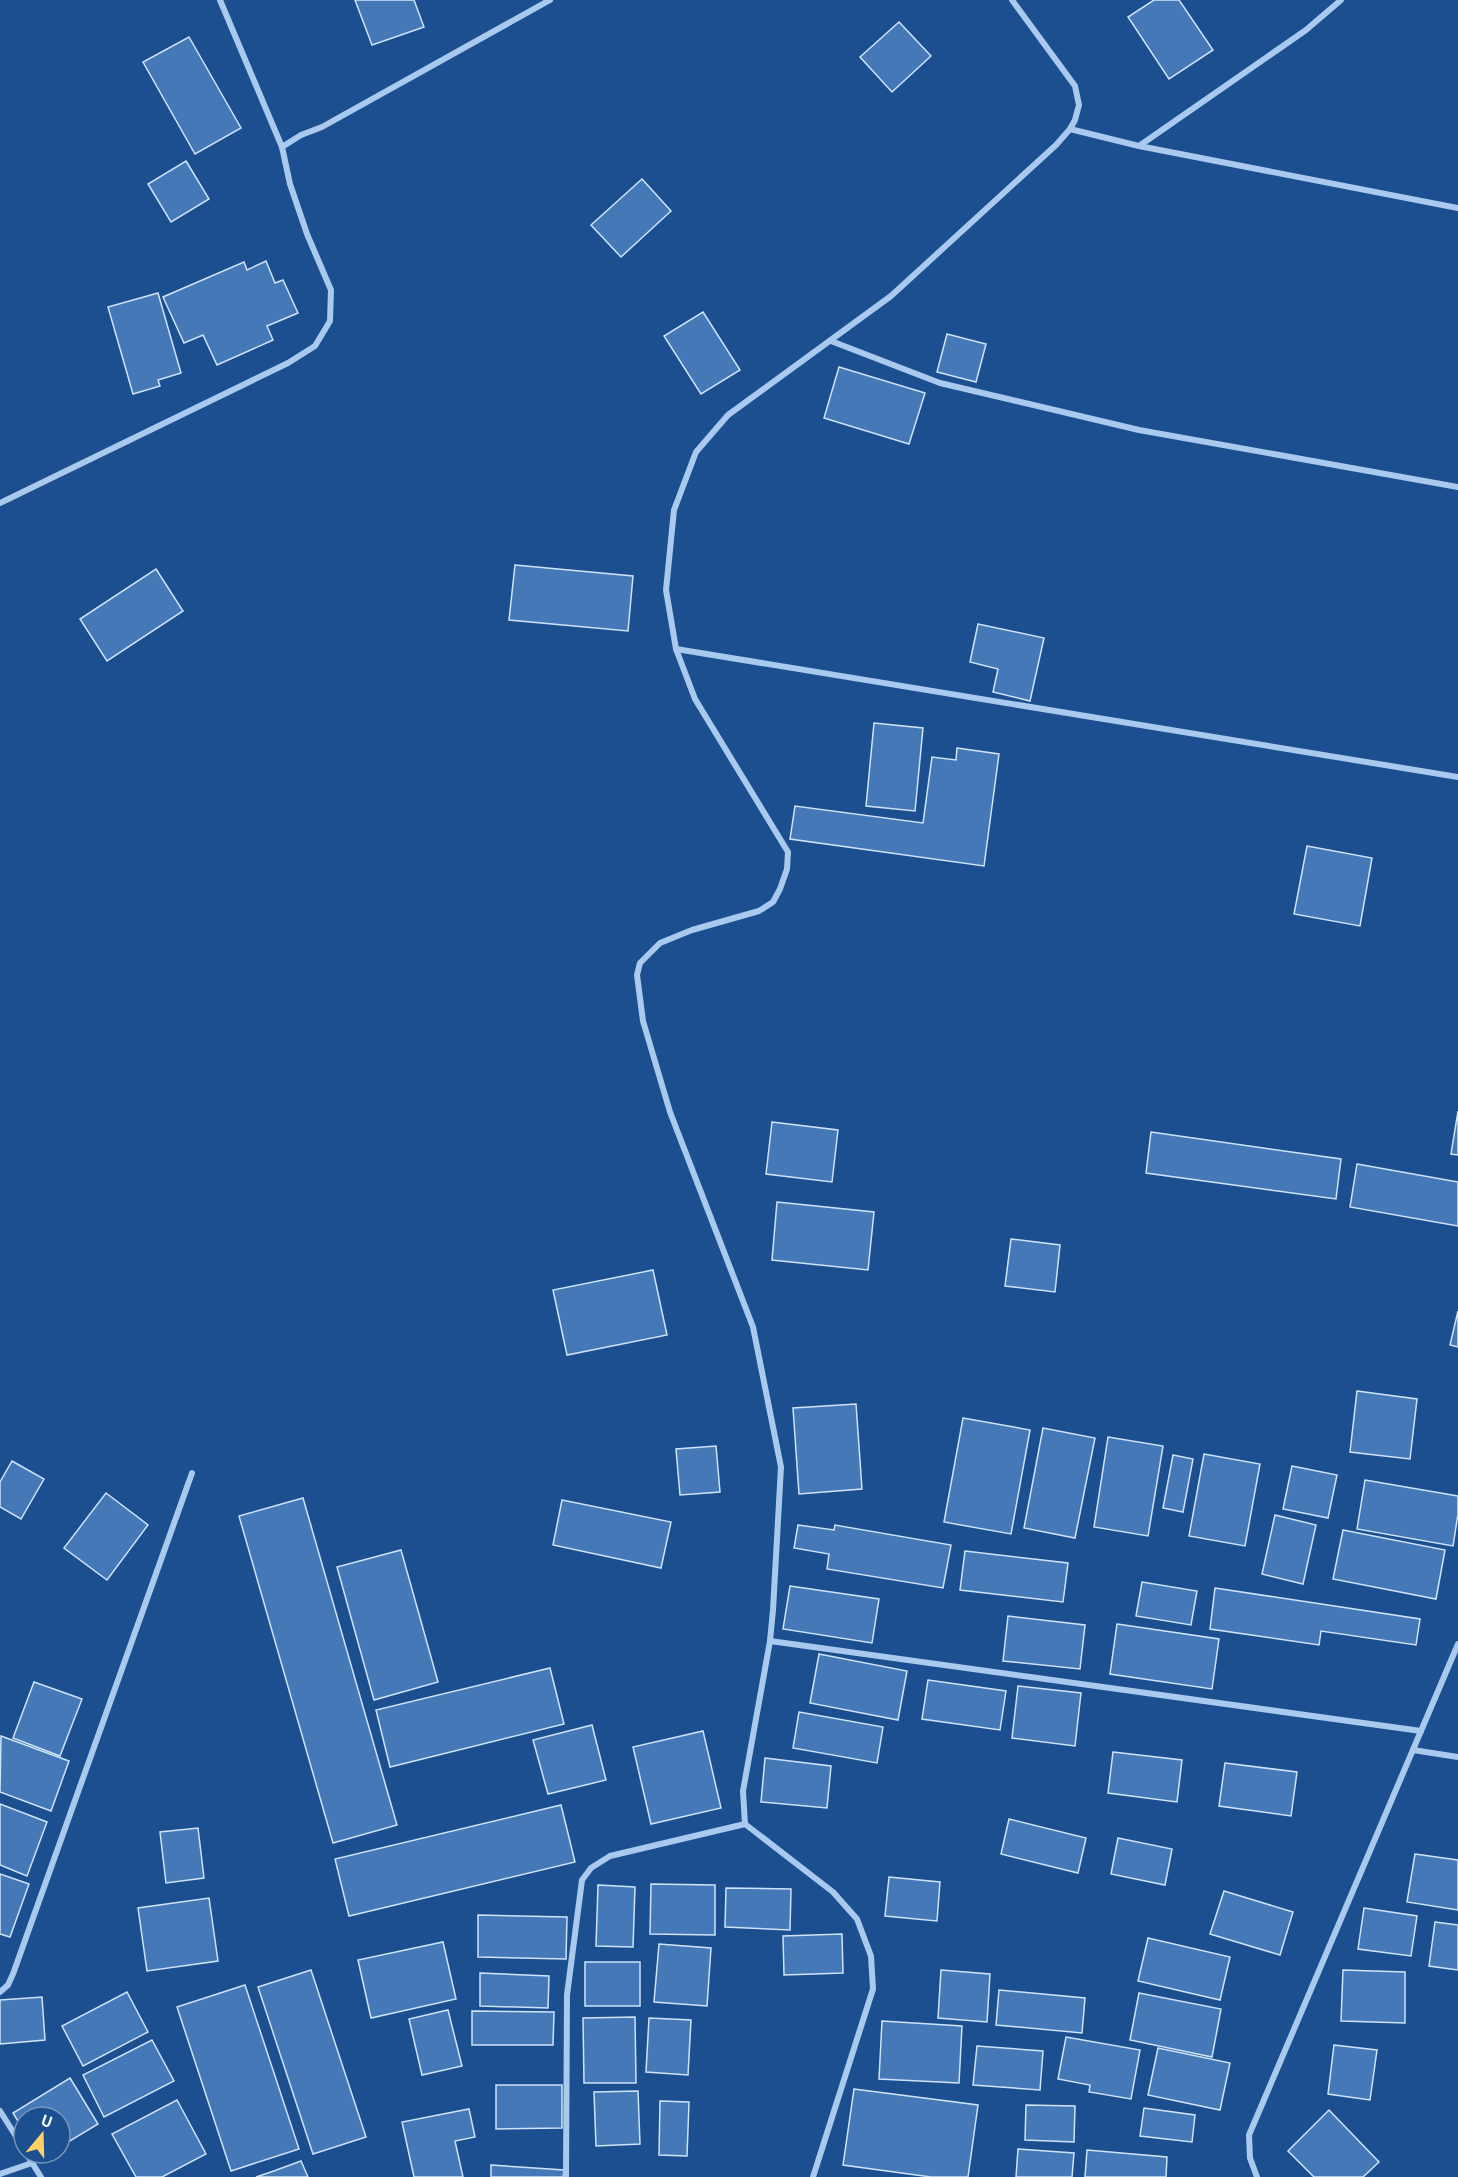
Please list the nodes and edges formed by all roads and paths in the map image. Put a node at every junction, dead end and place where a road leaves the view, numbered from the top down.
1 (220, 0) edge
2 (550, 0) edge
3 (1012, 0) edge
4 (1341, 0) edge
5 (1070, 129) junction
6 (1139, 146) junction
7 (282, 147) junction
8 (1458, 208) edge
9 (831, 341) junction
10 (1458, 488) edge
11 (0, 503) edge
12 (676, 649) junction
13 (1458, 777) edge
14 (192, 1473) dead end
15 (770, 1641) junction
16 (1458, 1644) edge
17 (1421, 1731) junction
18 (1413, 1750) junction
19 (1458, 1757) edge
20 (745, 1824) junction
21 (0, 1992) edge
22 (0, 2110) edge
23 (12, 2130) edge
24 (26, 2165) edge
25 (0, 2174) edge
26 (566, 2177) edge
27 (813, 2177) edge
28 (1257, 2177) edge

1 - 7 street
2 - 7 street
3 - 5 street
4 - 6 street
5 - 6 street
5 - 9 street
6 - 8 street
7 - 11 street
9 - 10 street
9 - 12 street
12 - 13 street
12 - 15 street
14 - 21 street
15 - 17 street
15 - 20 street
16 - 17 street
17 - 18 street
18 - 19 street
18 - 28 street
20 - 26 street
20 - 27 street
22 - 23 street
24 - 25 street

